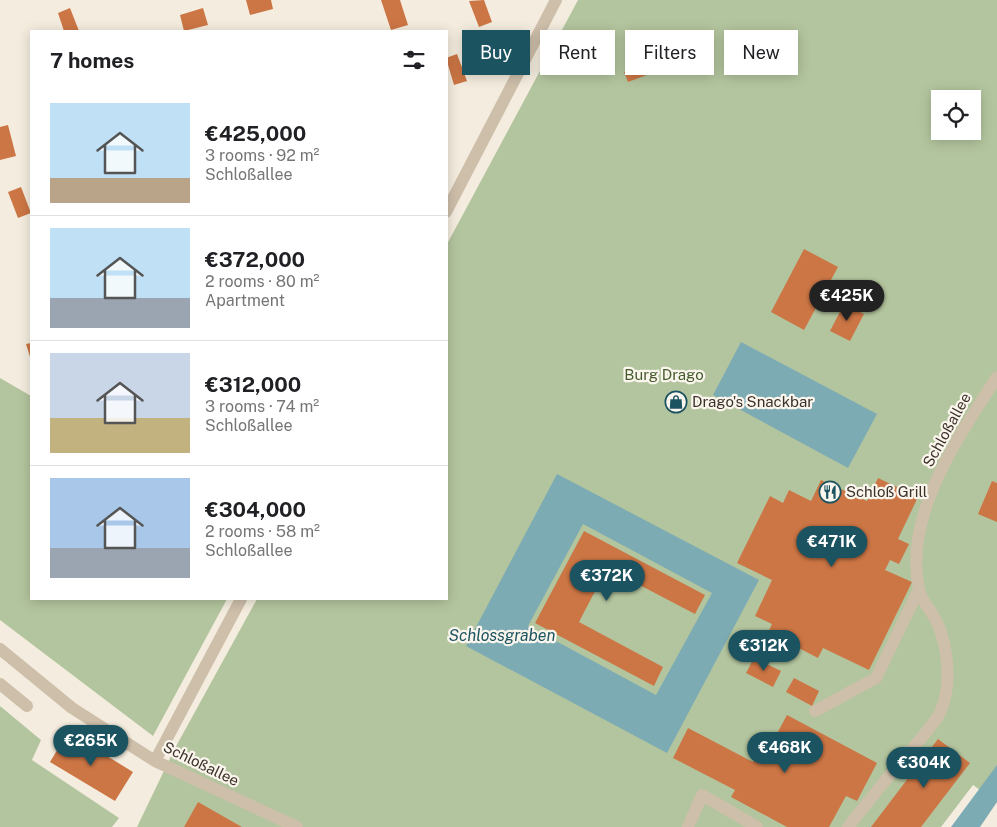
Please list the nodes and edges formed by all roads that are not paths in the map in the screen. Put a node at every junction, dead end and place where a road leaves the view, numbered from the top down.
1 (556, 0) edge
2 (448, 208) edge
3 (997, 377) edge
4 (919, 589) junction
5 (240, 600) edge
6 (0, 649) edge
7 (0, 684) edge
8 (28, 706) dead end
9 (815, 711) dead end
10 (155, 761) junction
11 (297, 827) edge
12 (688, 827) edge
13 (757, 827) edge
14 (848, 827) edge

1 - 2 street
3 - 4 street, Schloßallee
4 - 9 street, Schloßallee
4 - 14 street, Schloßallee
5 - 10 street
6 - 10 street, Schloßallee
7 - 8 street
10 - 11 street, Schloßallee
12 - 13 street

